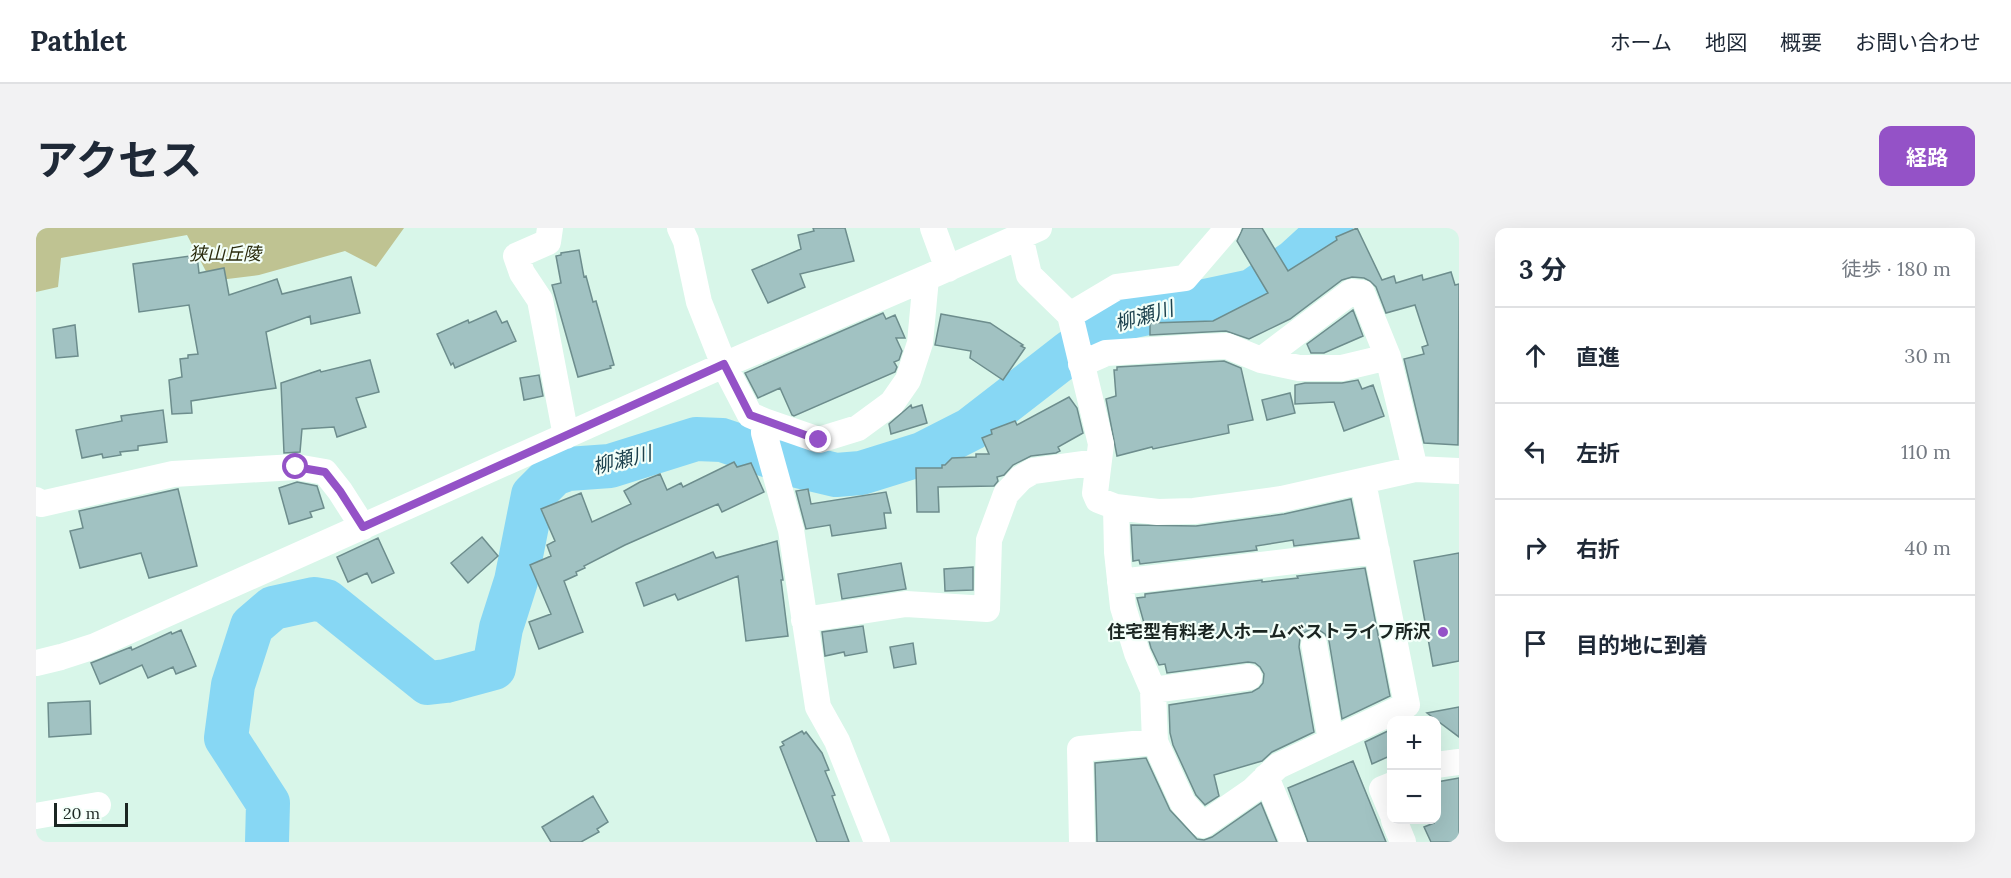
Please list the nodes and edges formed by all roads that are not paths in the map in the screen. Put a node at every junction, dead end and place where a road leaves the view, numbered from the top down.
1 (549, 228) edge
2 (680, 228) edge
3 (933, 228) edge
4 (1228, 228) edge
5 (1029, 232) edge
6 (937, 274) junction
7 (1071, 319) junction
8 (1389, 357) junction
9 (1081, 360) junction
10 (1261, 360) junction
11 (724, 364) junction
12 (764, 427) junction
13 (566, 436) junction
14 (1098, 462) junction
15 (1415, 469) junction
16 (1459, 471) edge
17 (1363, 482) junction
18 (36, 500) edge
19 (1116, 507) junction
20 (363, 527) junction
21 (1377, 551) junction
22 (1120, 582) junction
23 (804, 620) junction
24 (1314, 644) dead end
25 (36, 663) edge
26 (1249, 677) dead end
27 (1153, 690) junction
28 (1331, 741) junction
29 (1155, 742) junction
30 (1459, 762) edge
31 (1441, 764) edge
32 (1266, 777) junction
33 (1387, 787) edge
34 (1387, 801) edge
35 (98, 805) dead end
36 (36, 816) edge
37 (1396, 824) edge
38 (877, 842) edge
39 (1082, 842) edge
40 (1293, 842) edge
41 (1403, 842) edge

1 - 13 street
2 - 11 street
3 - 6 street
4 - 7 street
5 - 6 street
5 - 7 street
6 - 11 street
6 - 12 street
7 - 9 street
8 - 10 street
8 - 10 street
8 - 15 street
9 - 10 street
9 - 14 street
11 - 12 street
11 - 13 street
12 - 23 street
13 - 20 street
14 - 19 street
14 - 23 street
15 - 16 street
15 - 17 street
17 - 19 street
17 - 21 street
18 - 20 street
19 - 22 street
20 - 25 street
21 - 22 street
21 - 28 street
22 - 27 street
23 - 38 street
24 - 28 street
26 - 27 street
27 - 29 street
28 - 32 street
29 - 32 street
29 - 39 street
30 - 31 street
32 - 40 street
33 - 34 street
35 - 36 street
37 - 41 street

